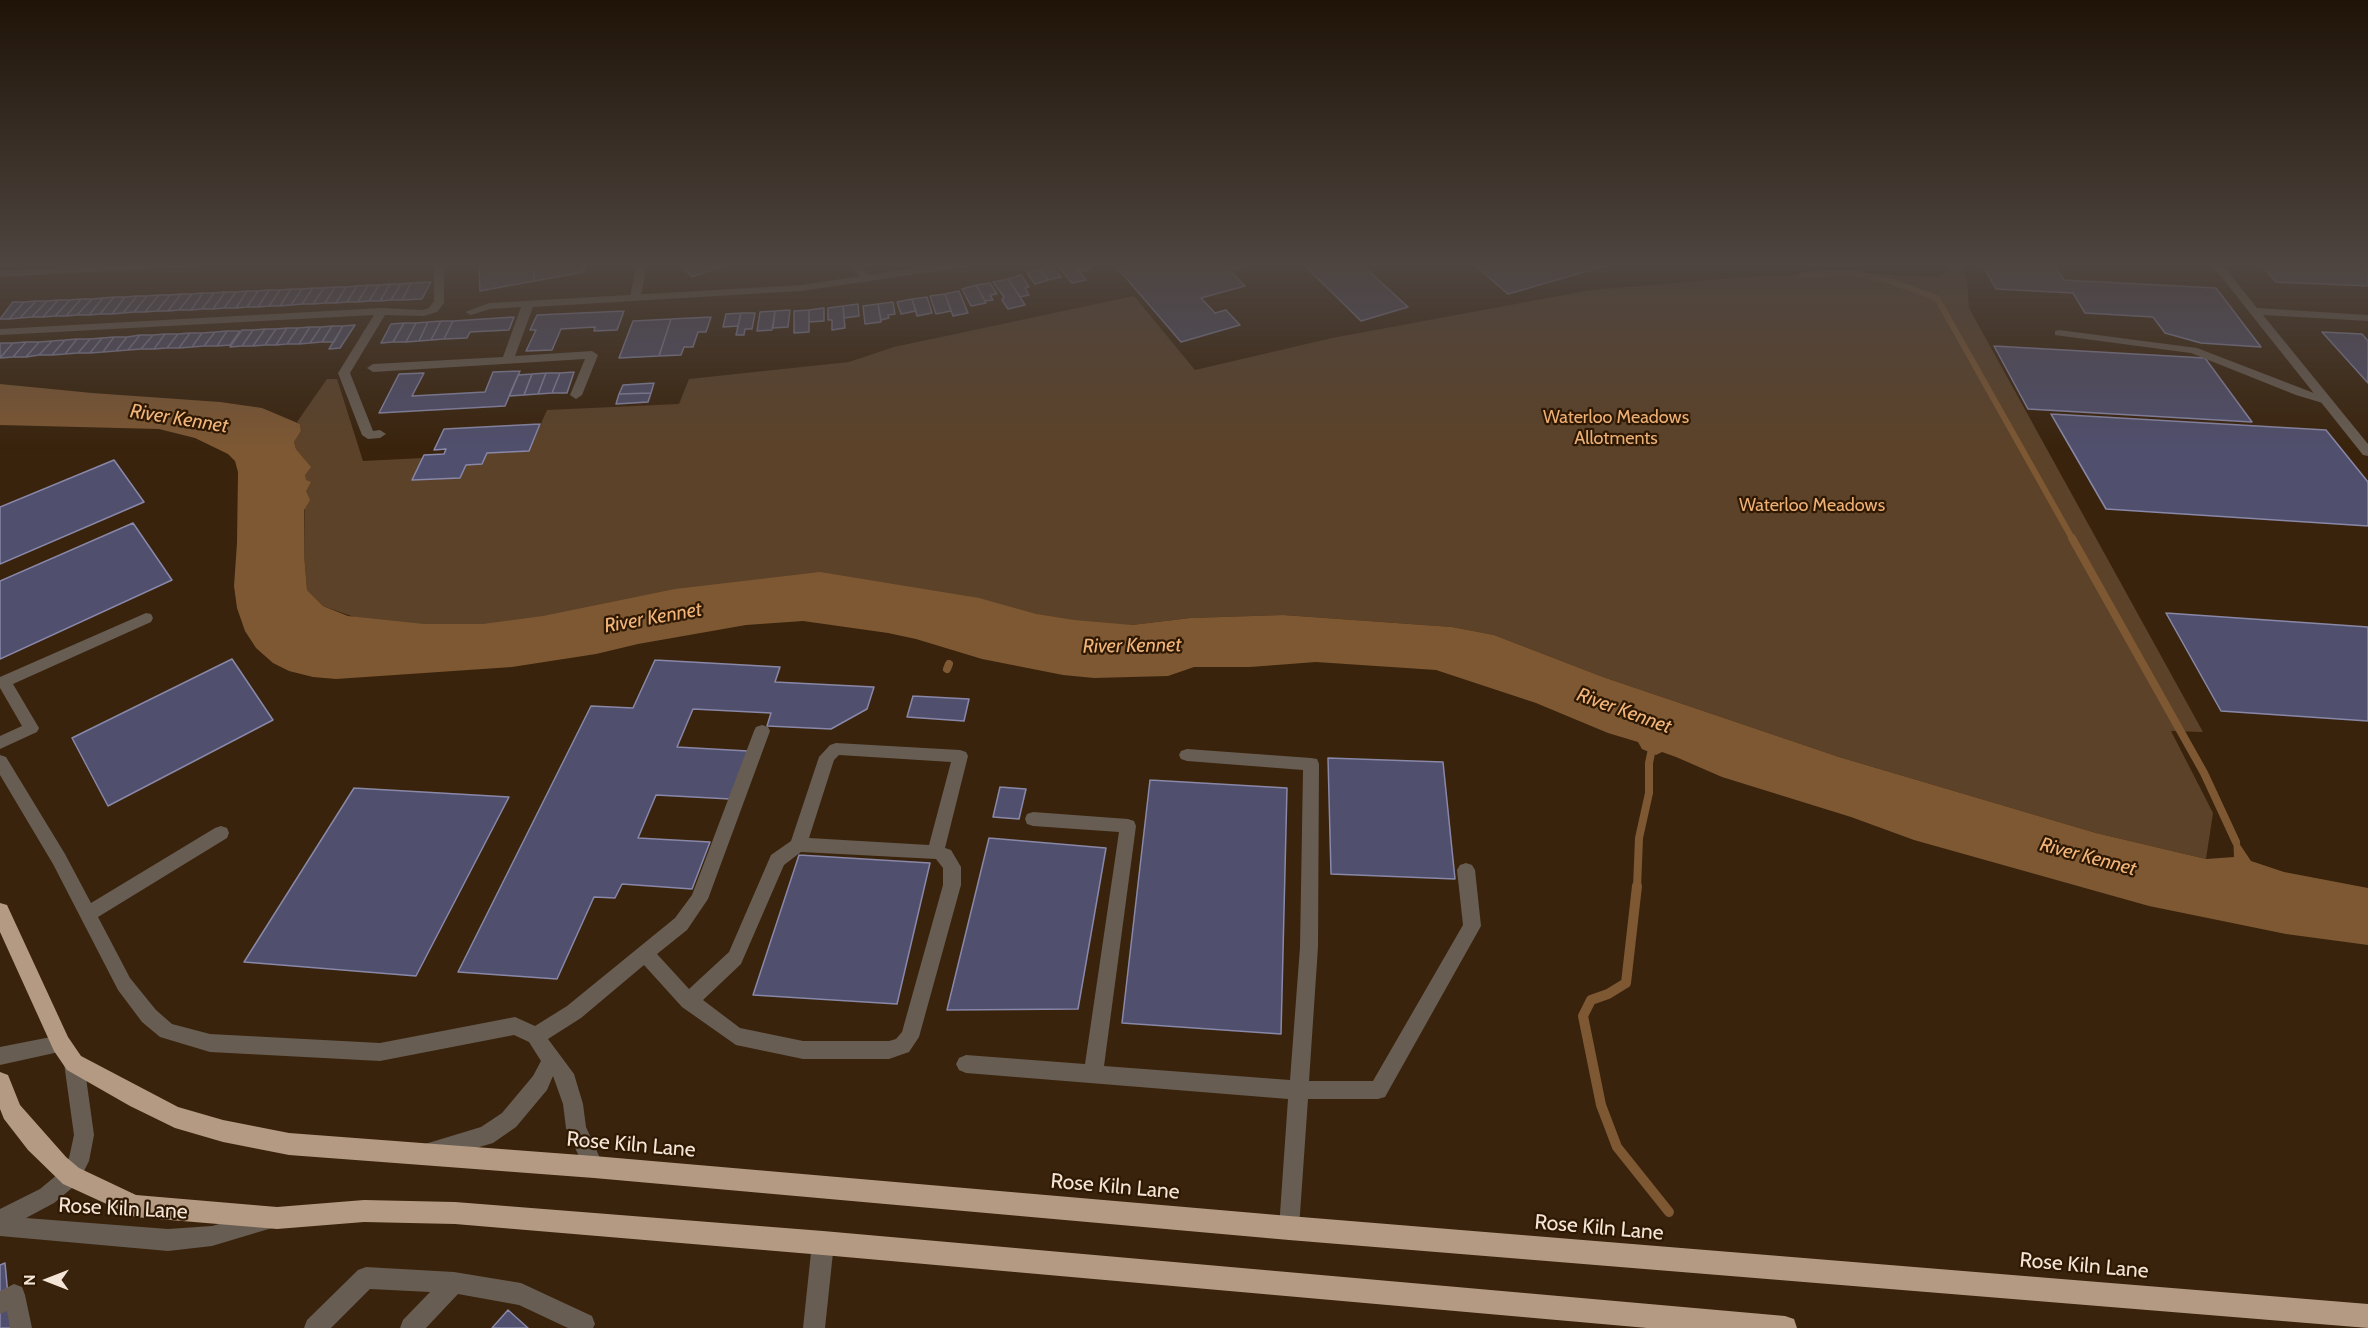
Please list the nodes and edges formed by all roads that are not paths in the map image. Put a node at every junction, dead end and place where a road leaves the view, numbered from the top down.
1 (110, 326) edge
2 (373, 326) edge
3 (520, 326) edge
4 (2265, 326) edge
5 (0, 332) edge
6 (2059, 333) dead end
7 (508, 360) junction
8 (373, 368) dead end
9 (576, 395) dead end
10 (2326, 400) junction
11 (380, 434) dead end
12 (2368, 452) edge
13 (146, 618) dead end
14 (762, 731) dead end
15 (0, 743) edge
16 (1186, 755) dead end
17 (0, 761) edge
18 (1033, 819) dead end
19 (221, 833) dead end
20 (798, 844) junction
21 (936, 852) junction
22 (1467, 870) dead end
23 (0, 911) edge
24 (87, 914) junction
25 (645, 954) junction
26 (689, 1001) junction
27 (536, 1036) junction
28 (61, 1044) junction
29 (0, 1056) edge
30 (551, 1060) junction
31 (74, 1063) junction
32 (966, 1064) dead end
33 (1093, 1074) junction
34 (0, 1082) edge
35 (1298, 1090) junction
36 (421, 1154) junction
37 (594, 1167) junction
38 (71, 1176) junction
39 (277, 1218) junction
40 (0, 1220) edge
41 (0, 1226) edge
42 (1289, 1228) junction
43 (823, 1243) junction
44 (454, 1283) junction
45 (0, 1303) edge
46 (2368, 1316) edge
47 (584, 1324) dead end
48 (21, 1328) edge
49 (315, 1328) edge
50 (411, 1328) edge
51 (814, 1328) edge
52 (1785, 1328) edge

1 - 5 street
2 - 11 street
3 - 7 street
4 - 10 street
6 - 10 street
7 - 8 street
7 - 9 street
10 - 12 street
13 - 15 street
14 - 25 street
16 - 35 street
17 - 24 street
18 - 33 street
19 - 24 street
20 - 21 street
20 - 21 street
20 - 26 street
21 - 26 street
22 - 35 street
23 - 28 highway
24 - 27 street
25 - 26 street
25 - 27 street
27 - 30 street
28 - 29 street
28 - 31 highway
30 - 36 street
30 - 37 street
31 - 36 highway, Rose Kiln Lane
31 - 38 street, Rose Kiln Lane
32 - 33 street
33 - 35 street
34 - 38 highway
35 - 42 street
36 - 37 highway, Rose Kiln Lane
37 - 42 highway, Rose Kiln Lane
38 - 39 highway
38 - 40 street, Rose Kiln Lane
39 - 41 street, Rose Kiln Lane
39 - 43 highway, Rose Kiln Lane
42 - 46 highway, Rose Kiln Lane
43 - 51 street
43 - 52 highway, Rose Kiln Lane
44 - 47 street
44 - 49 street
44 - 50 street
45 - 48 street

